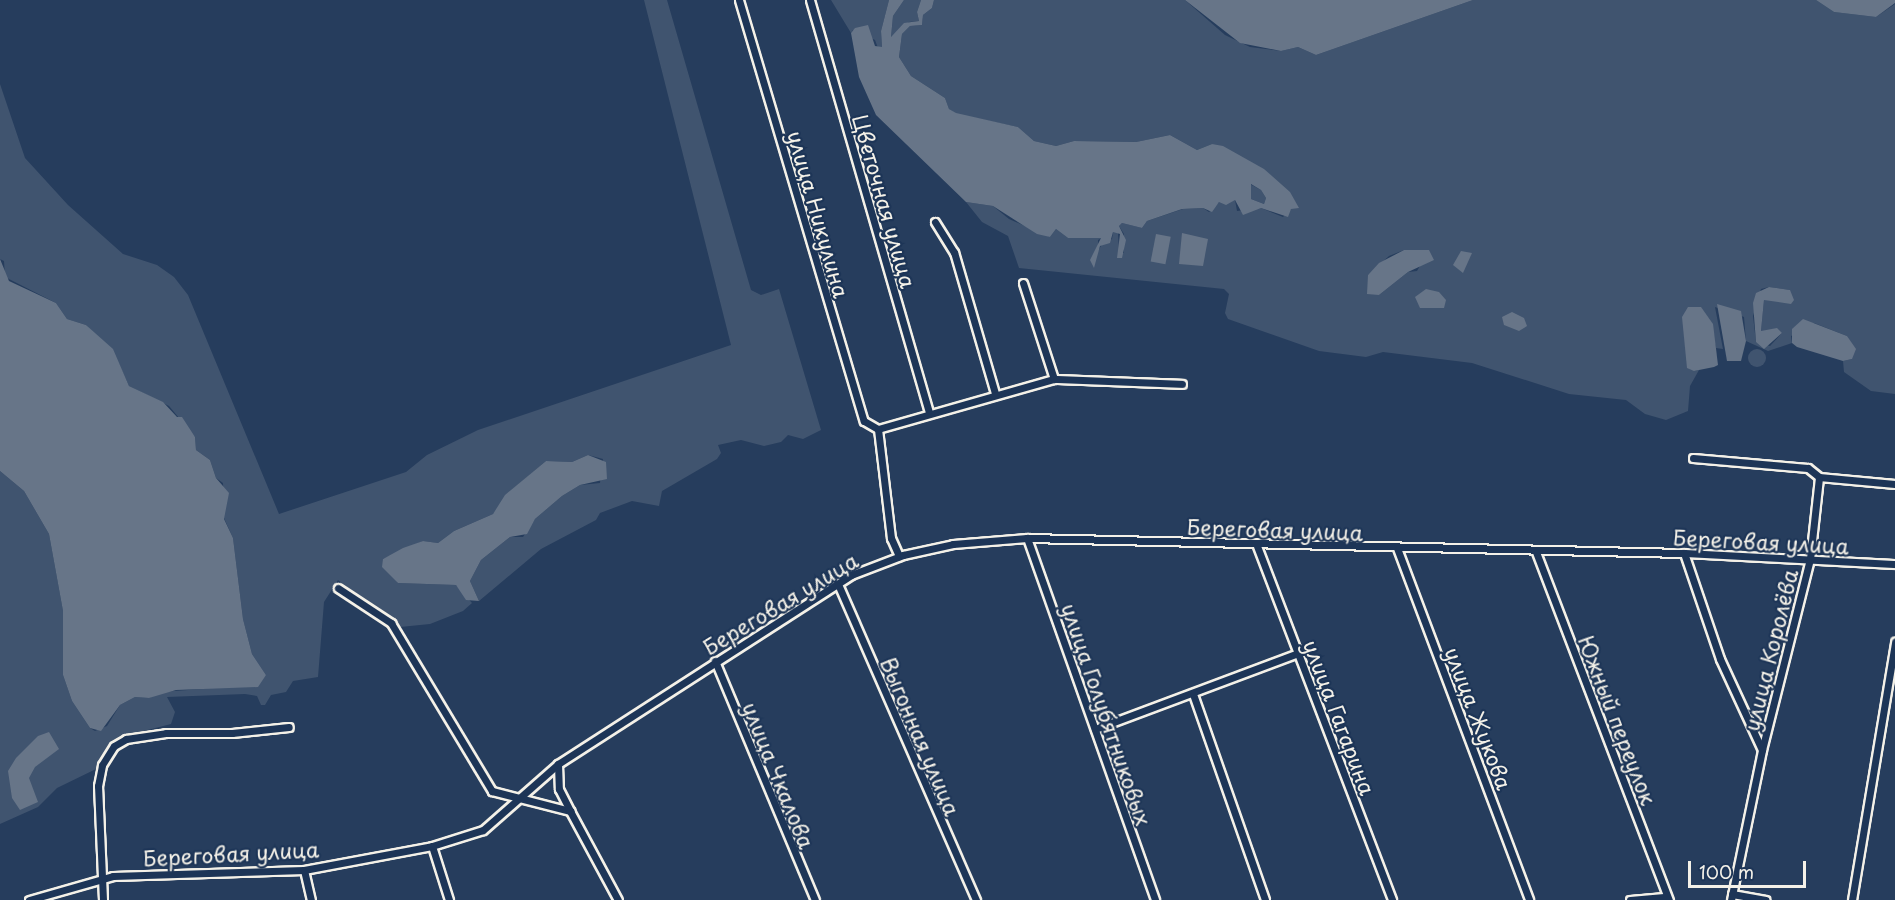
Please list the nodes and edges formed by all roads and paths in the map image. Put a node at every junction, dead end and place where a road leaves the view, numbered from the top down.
1 (739, 0) edge
2 (810, 0) edge
3 (935, 222) dead end
4 (1023, 283) dead end
5 (1054, 379) junction
6 (1182, 384) dead end
7 (995, 393) junction
8 (929, 412) junction
9 (878, 429) junction
10 (1693, 458) dead end
11 (1818, 477) junction
12 (1895, 484) edge
13 (1027, 538) junction
14 (1257, 546) junction
15 (1397, 549) junction
16 (1536, 552) junction
17 (1684, 553) junction
18 (899, 556) junction
19 (1810, 559) junction
20 (1895, 564) edge
21 (838, 584) junction
22 (338, 588) dead end
23 (1895, 642) edge
24 (1298, 652) junction
25 (715, 661) junction
26 (1193, 694) junction
27 (289, 727) dead end
28 (1095, 729) junction
29 (1762, 750) junction
30 (558, 764) junction
31 (519, 799) junction
32 (570, 811) junction
33 (432, 846) junction
34 (304, 870) junction
35 (102, 878) junction
36 (1732, 897) edge
37 (1668, 899) edge
38 (29, 900) edge
39 (103, 900) edge
40 (311, 900) edge
41 (449, 900) edge
42 (618, 900) edge
43 (815, 900) edge
44 (976, 900) edge
45 (1155, 900) edge
46 (1265, 900) edge
47 (1392, 900) edge
48 (1529, 900) edge
49 (1630, 900) edge
50 (1765, 900) edge
51 (1852, 900) edge

1 - 9 street, улица Никулина
2 - 8 street, Цветочная улица
3 - 7 street
4 - 5 street
5 - 6 street
5 - 7 street
7 - 8 street
8 - 9 street
9 - 18 street
10 - 11 street
11 - 12 street
11 - 19 street, улица Королёва
13 - 14 street, Береговая улица
13 - 18 street, Береговая улица
13 - 28 street, улица Голубятниковых
14 - 15 street, Береговая улица
14 - 24 street, улица Гагарина
15 - 16 street, Береговая улица
15 - 48 street, улица Жукова
16 - 17 street, Береговая улица
16 - 37 street, Южный переулок
17 - 19 street, Береговая улица
17 - 29 street, улица Королёва
18 - 21 street, Береговая улица
19 - 20 street, Береговая улица
19 - 29 street, улица Королёва
21 - 25 street, Береговая улица
21 - 44 street, Выгонная улица
22 - 31 street
23 - 51 street
24 - 26 street
24 - 47 street, улица Гагарина
25 - 30 street, Береговая улица
25 - 43 street, улица Чкалова
26 - 28 street
26 - 46 street
27 - 35 street
28 - 45 street, улица Голубятниковых
29 - 36 street, улица Королёва
30 - 31 street, Береговая улица
30 - 32 street
31 - 32 street
31 - 33 street, Береговая улица
32 - 42 street
33 - 34 street, Береговая улица
33 - 41 street
34 - 35 street, Береговая улица
34 - 40 street
35 - 38 street, Береговая улица
35 - 39 street
36 - 50 street
37 - 49 street

